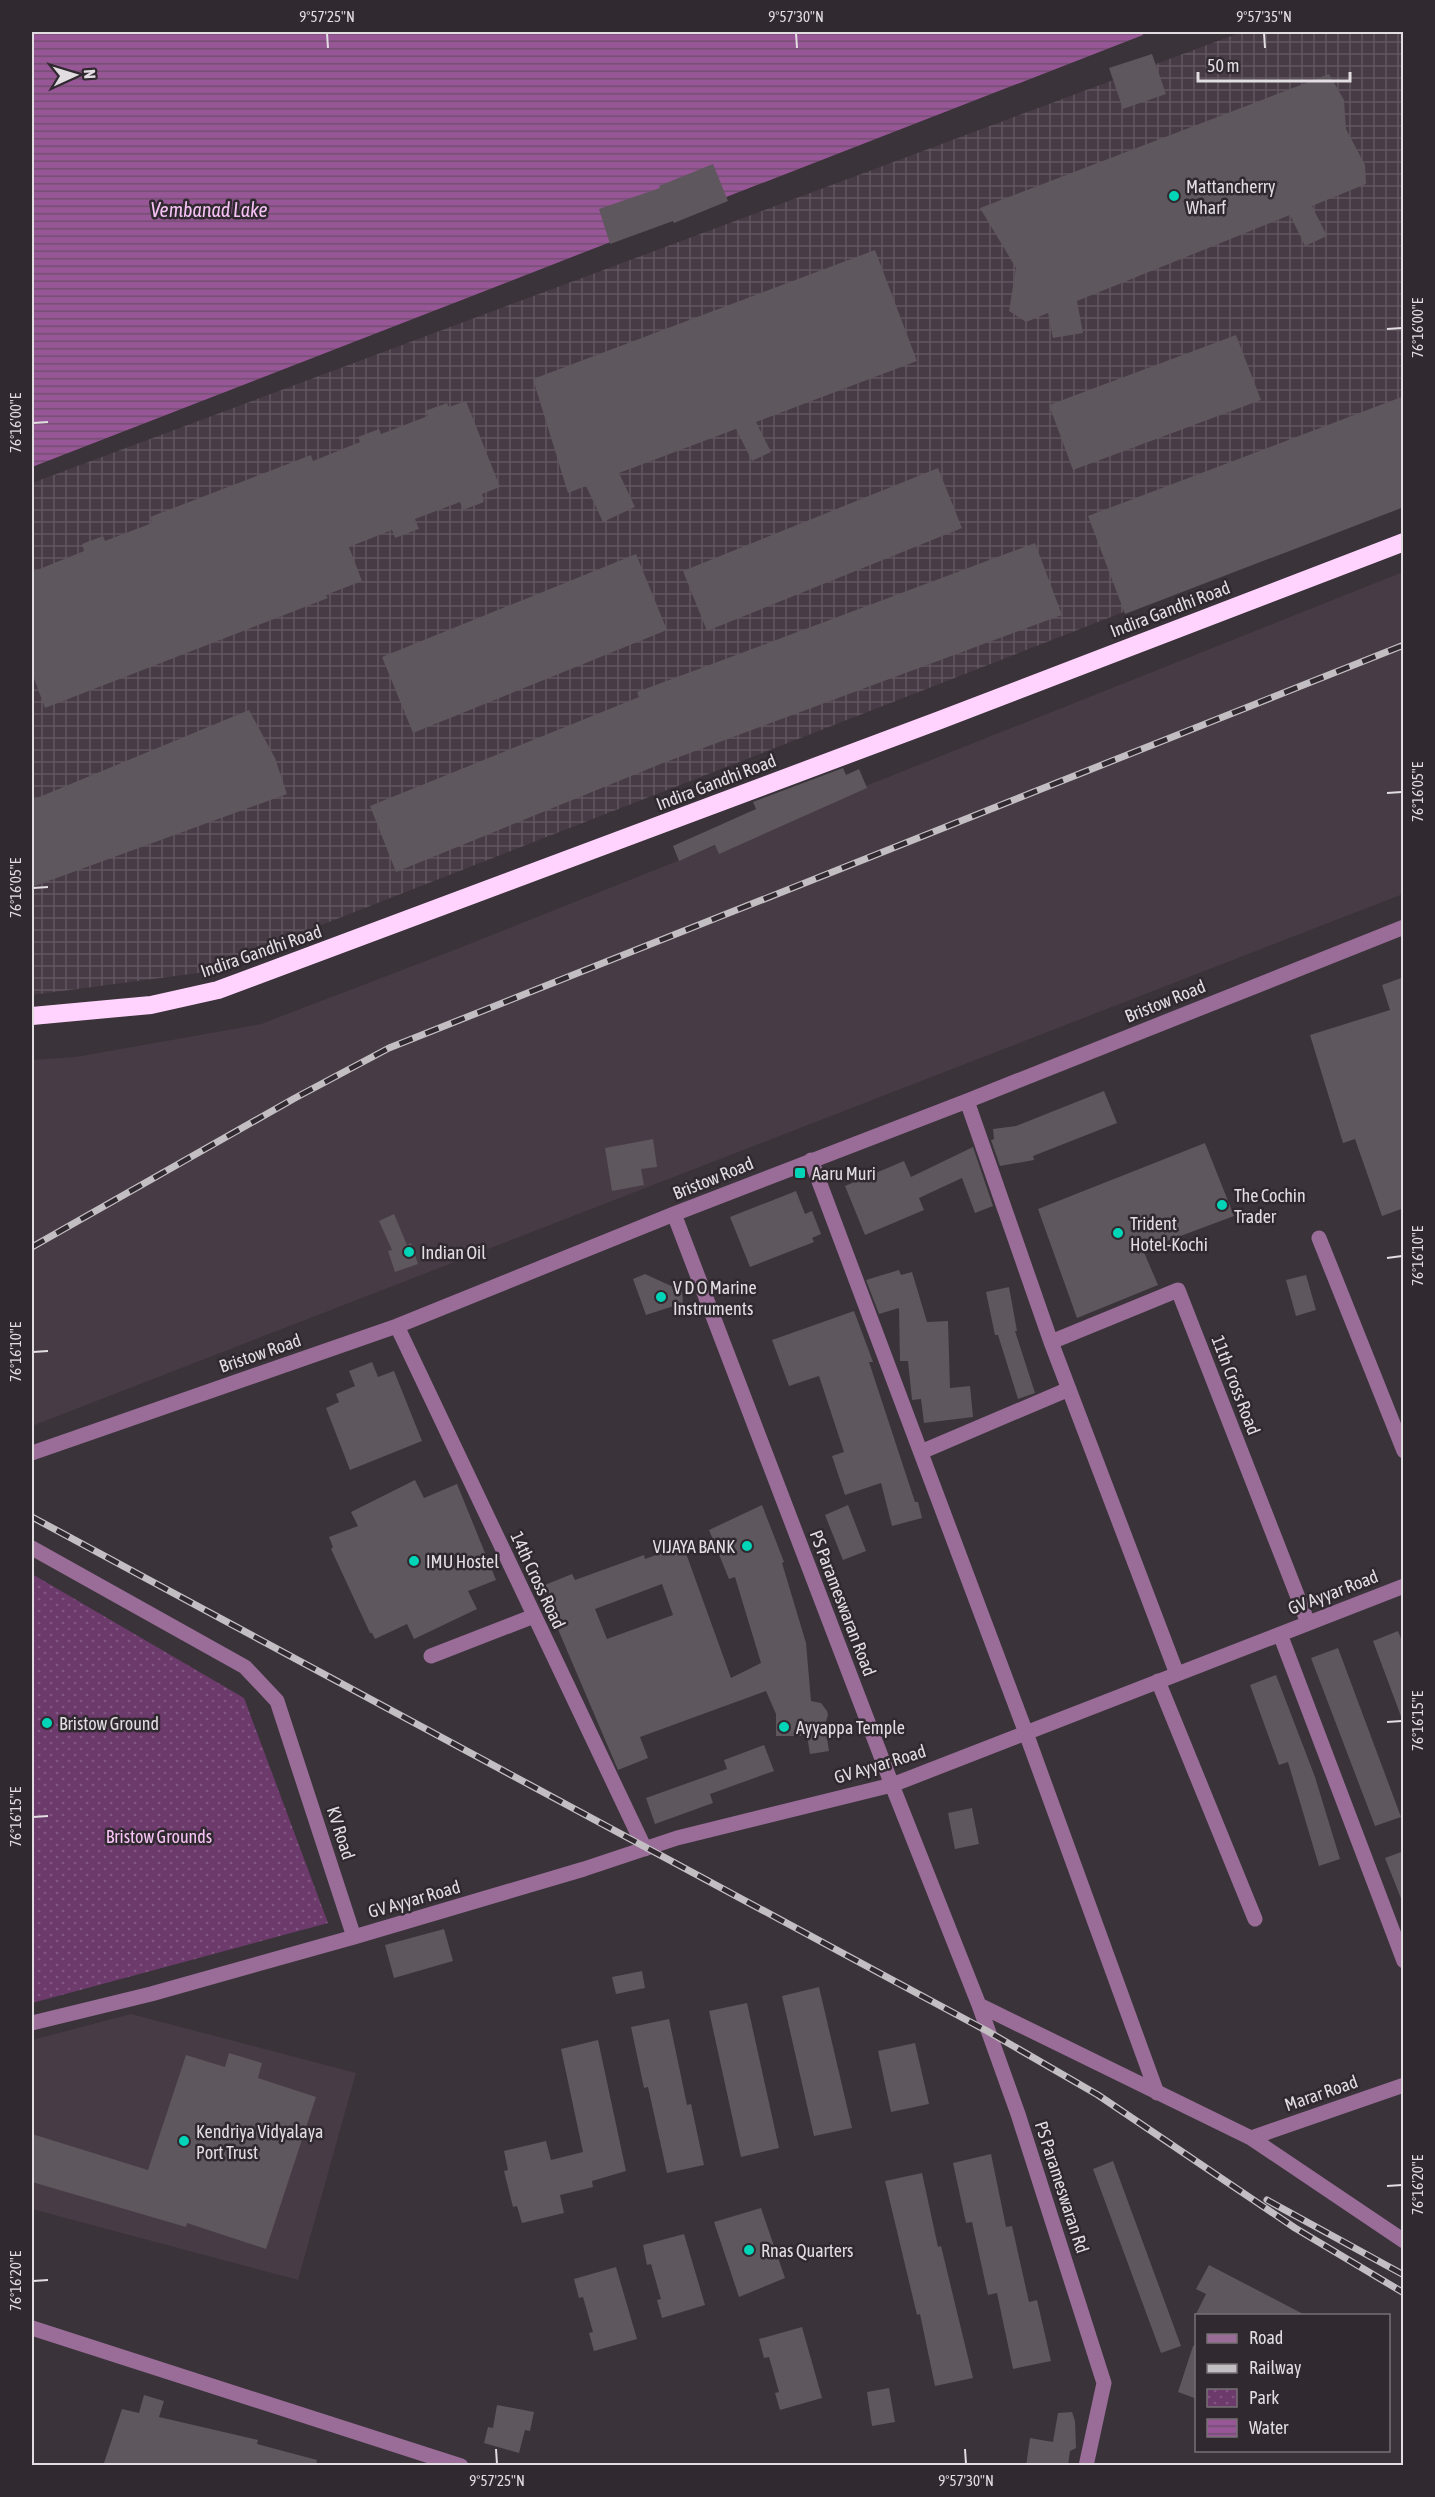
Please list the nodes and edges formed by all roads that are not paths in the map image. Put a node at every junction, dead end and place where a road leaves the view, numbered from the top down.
1 (1404, 542) edge
2 (1404, 927) edge
3 (32, 1016) edge
4 (967, 1101) junction
5 (811, 1160) junction
6 (674, 1214) junction
7 (1319, 1238) dead end
8 (397, 1326) junction
9 (1051, 1342) junction
10 (1069, 1389) junction
11 (1404, 1451) edge
12 (921, 1452) junction
13 (32, 1453) edge
14 (32, 1548) edge
15 (1402, 1591) edge
16 (534, 1616) junction
17 (1308, 1623) junction
18 (1280, 1634) junction
19 (431, 1656) dead end
20 (1177, 1674) junction
21 (1158, 1681) junction
22 (1026, 1733) junction
23 (892, 1785) junction
24 (645, 1849) junction
25 (1256, 1919) dead end
26 (354, 1937) junction
27 (1404, 1961) edge
28 (979, 2005) junction
29 (32, 2024) edge
30 (1404, 2085) edge
31 (1157, 2093) junction
32 (1251, 2138) junction
33 (1404, 2241) edge
34 (32, 2328) edge
35 (459, 2465) edge
36 (1086, 2466) edge

1 - 3 highway, Indira Gandhi Road
2 - 4 street, Bristow Road
4 - 5 street, Bristow Road
4 - 9 street
5 - 6 street, Bristow Road
5 - 12 street
6 - 8 street, Bristow Road
6 - 23 street, PS Parameswaran Road
7 - 11 street
8 - 13 street, Bristow Road
8 - 16 street, 14th Cross Road
9 - 10 street
9 - 17 street, 11th Cross Road
10 - 12 street
10 - 20 street
12 - 22 street
14 - 26 street, KV Road
15 - 17 street, GV Ayyar Road
16 - 19 street
16 - 24 street, 14th Cross Road
17 - 18 street, GV Ayyar Road
18 - 20 street, GV Ayyar Road
18 - 27 street
20 - 21 street, GV Ayyar Road
21 - 22 street, GV Ayyar Road
21 - 25 street
22 - 23 street, GV Ayyar Road
22 - 31 street
23 - 24 street, GV Ayyar Road
23 - 28 street, PS Parameswaran Road
24 - 26 street, GV Ayyar Road
26 - 29 street
28 - 31 street
28 - 36 street, PS Parameswaran Rd
30 - 32 street, Marar Road
31 - 32 street
32 - 33 street
34 - 35 street

